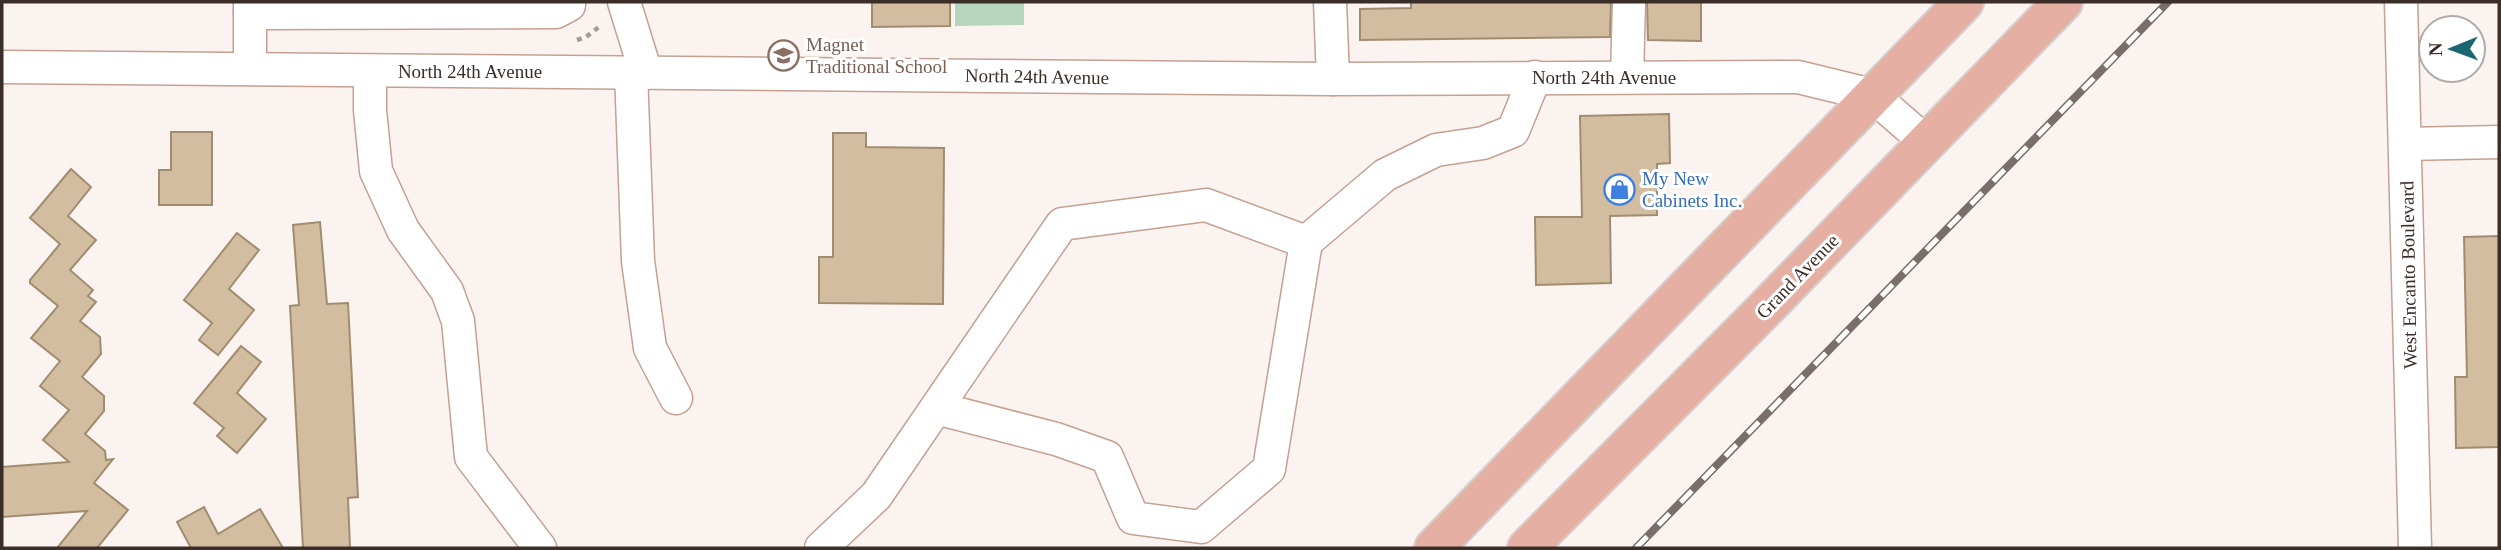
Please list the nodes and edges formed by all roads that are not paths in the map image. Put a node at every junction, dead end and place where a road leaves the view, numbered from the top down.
1 (569, 2) edge
2 (624, 2) edge
3 (1331, 2) edge
4 (1629, 2) edge
5 (1964, 2) edge
6 (2063, 2) edge
7 (2401, 2) edge
8 (250, 7) edge
9 (2, 67) edge
10 (250, 69) junction
11 (370, 71) junction
12 (638, 73) junction
13 (1535, 77) junction
14 (1628, 77) junction
15 (1333, 79) junction
16 (1872, 95) junction
17 (2499, 142) edge
18 (1927, 143) junction
19 (2406, 144) junction
20 (1306, 242) junction
21 (676, 398) dead end
22 (936, 408) junction
23 (540, 548) edge
24 (821, 548) edge
25 (1434, 548) edge
26 (1527, 548) edge
27 (2414, 548) edge

1 - 8 street
2 - 12 street
3 - 15 street
4 - 14 street
5 - 16 main road
6 - 18 main road, Grand Avenue
7 - 19 street, West Encanto Boulevard
8 - 10 street
9 - 10 street, North 24th Avenue
10 - 11 street, North 24th Avenue
11 - 12 street, North 24th Avenue
11 - 23 street
12 - 15 street, North 24th Avenue
12 - 21 street
13 - 14 street, North 24th Avenue
13 - 15 street, North 24th Avenue
13 - 20 street
14 - 16 street, North 24th Avenue
16 - 18 street, North 24th Avenue
16 - 25 main road
17 - 19 street
18 - 26 main road, Grand Avenue
19 - 27 street, West Encanto Boulevard
20 - 22 street
20 - 22 street
22 - 24 street

